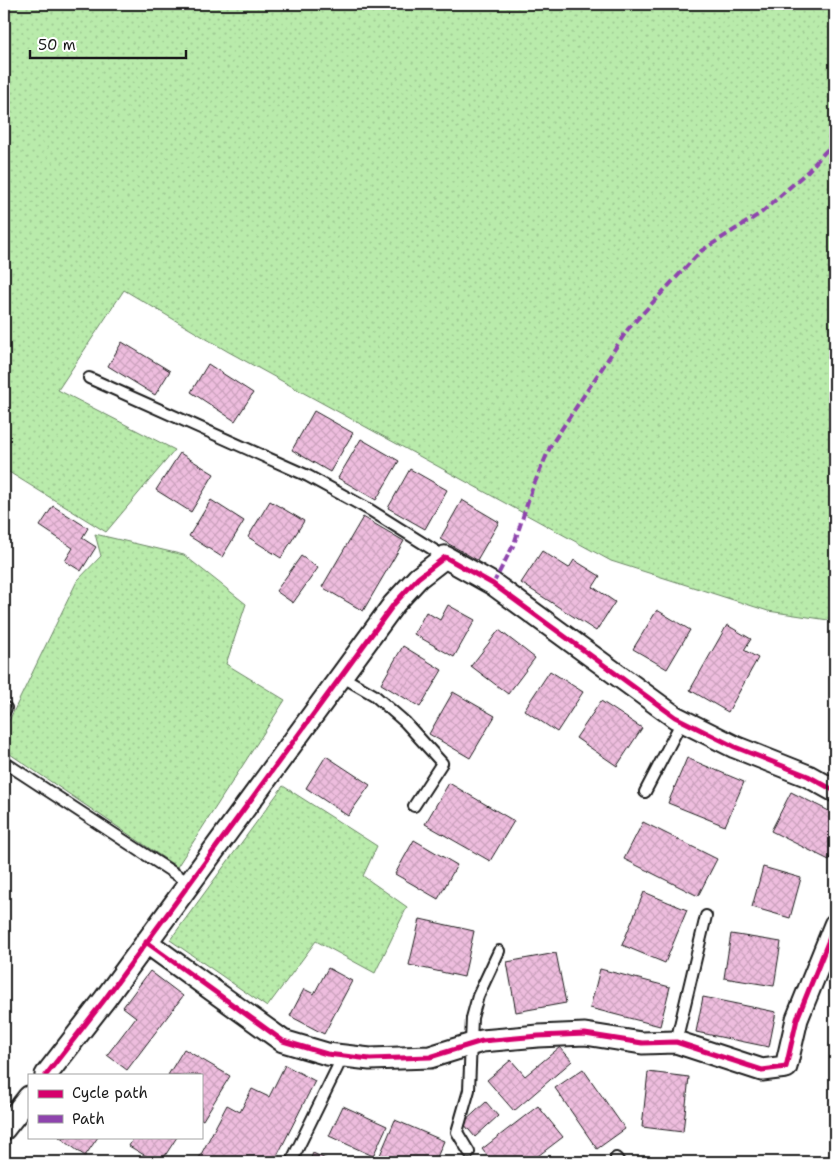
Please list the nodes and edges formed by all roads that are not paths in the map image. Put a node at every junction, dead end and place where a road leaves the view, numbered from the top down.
1 (89, 378) dead end
2 (445, 557) junction
3 (340, 676) junction
4 (4, 707) edge
5 (4, 712) edge
6 (682, 721) junction
7 (4, 762) edge
8 (835, 791) edge
9 (645, 792) dead end
10 (414, 806) dead end
11 (189, 883) junction
12 (706, 916) dead end
13 (835, 925) edge
14 (146, 942) junction
15 (499, 951) dead end
16 (676, 1042) junction
17 (471, 1044) junction
18 (343, 1056) junction
19 (47, 1074) edge
20 (28, 1098) edge
21 (4, 1129) edge
22 (469, 1152) dead end
23 (291, 1162) edge

1 - 2 lane
2 - 3 street
2 - 6 street
3 - 10 lane
3 - 11 street
4 - 5 lane
6 - 8 street
6 - 9 lane
7 - 11 lane
11 - 14 street
12 - 16 lane
13 - 16 street
14 - 18 street
14 - 19 street
15 - 17 lane
16 - 17 street
17 - 18 street
17 - 22 lane
18 - 23 lane
20 - 21 street

